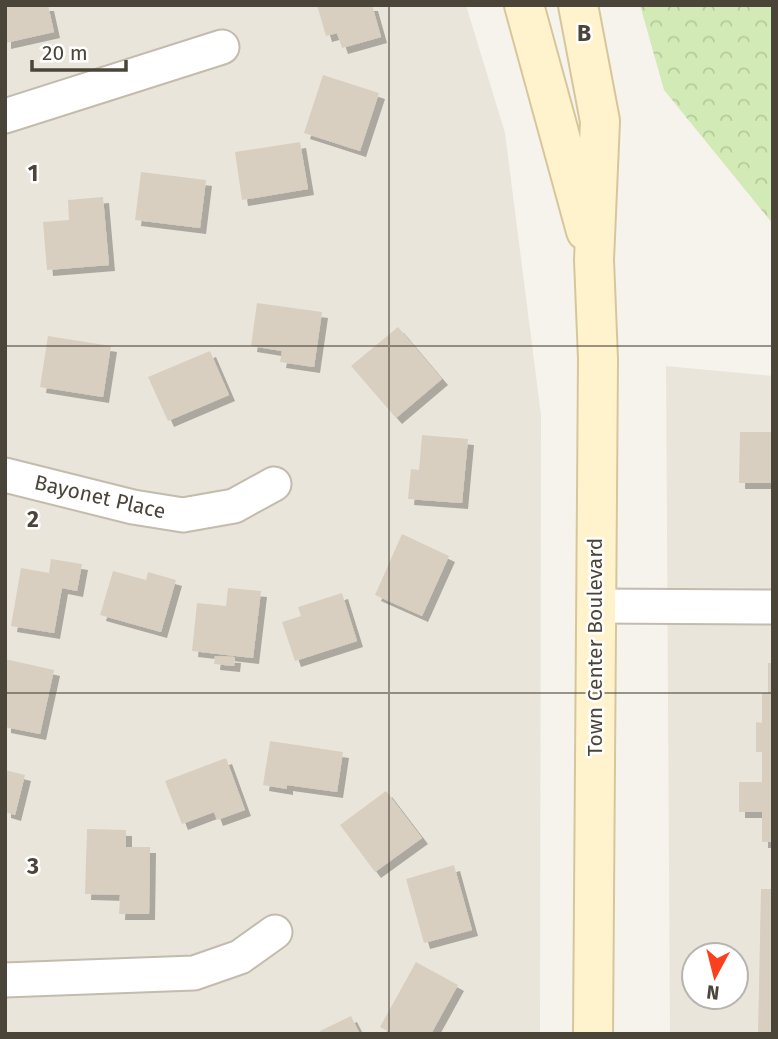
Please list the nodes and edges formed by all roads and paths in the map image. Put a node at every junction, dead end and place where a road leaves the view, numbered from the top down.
1 (524, 5) edge
2 (578, 5) edge
3 (222, 47) dead end
4 (5, 116) edge
5 (594, 260) junction
6 (5, 475) edge
7 (274, 484) dead end
8 (595, 606) junction
9 (773, 607) edge
10 (275, 932) dead end
11 (5, 980) edge
12 (593, 1034) edge

1 - 5 street, Town Center Boulevard
2 - 5 street, Town Center Boulevard
3 - 4 street
5 - 8 street, Town Center Boulevard
6 - 7 street, Bayonet Place
8 - 9 street
8 - 12 street, Town Center Boulevard
10 - 11 street

